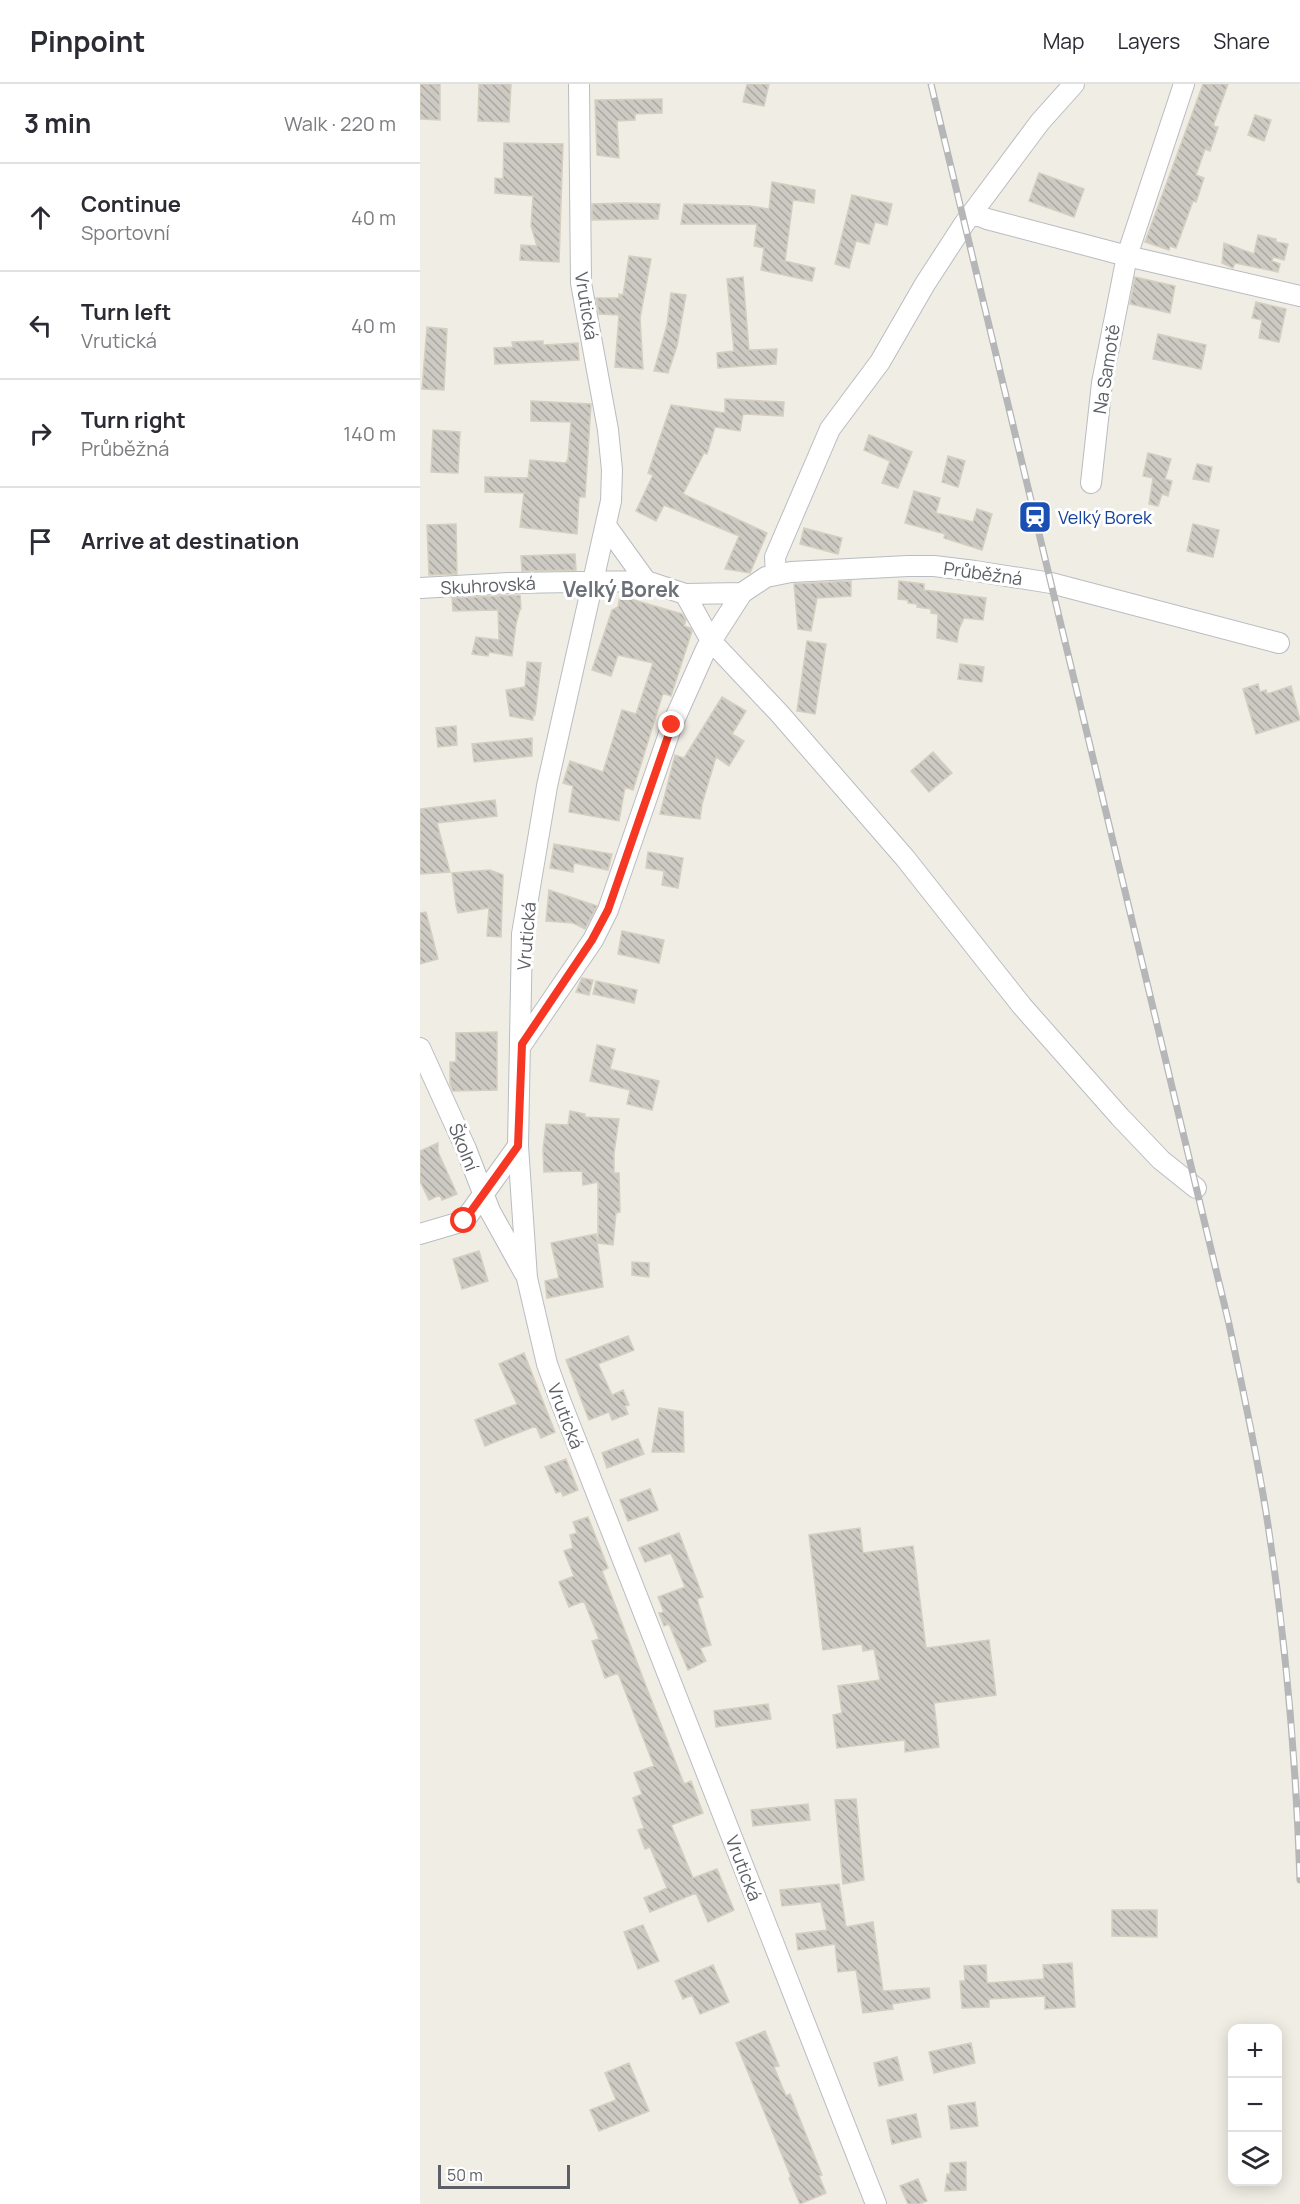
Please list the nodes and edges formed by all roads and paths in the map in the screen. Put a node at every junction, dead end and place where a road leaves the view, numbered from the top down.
1 (579, 84) edge
2 (1074, 84) edge
3 (1184, 84) edge
4 (972, 213) junction
5 (1127, 256) junction
6 (1300, 296) edge
7 (1091, 483) dead end
8 (607, 527) junction
9 (776, 574) junction
10 (646, 580) junction
11 (592, 582) junction
12 (420, 588) edge
13 (742, 593) junction
14 (685, 594) junction
15 (711, 641) junction
16 (1279, 643) dead end
17 (522, 1044) junction
18 (420, 1048) edge
19 (518, 1146) junction
20 (1196, 1188) dead end
21 (483, 1196) junction
22 (420, 1233) edge
23 (527, 1278) junction
24 (876, 2204) edge

1 - 8 street, Vrutická
2 - 4 street
3 - 5 street, Na Samotě
4 - 5 street
4 - 9 street
5 - 6 street
5 - 7 street, Na Samotě
8 - 10 street
8 - 11 street, Vrutická
9 - 13 street, Průběžná
9 - 16 street, Průběžná
10 - 11 street
10 - 14 street
11 - 12 street, Skuhrovská
11 - 17 street, Vrutická
13 - 14 street
13 - 15 street, Průběžná
14 - 15 street
15 - 17 street, Průběžná
15 - 20 street
17 - 19 street, Vrutická
18 - 21 street, Školní
19 - 21 street
19 - 23 street, Vrutická
21 - 22 street
21 - 23 street, Školní
23 - 24 street, Vrutická

